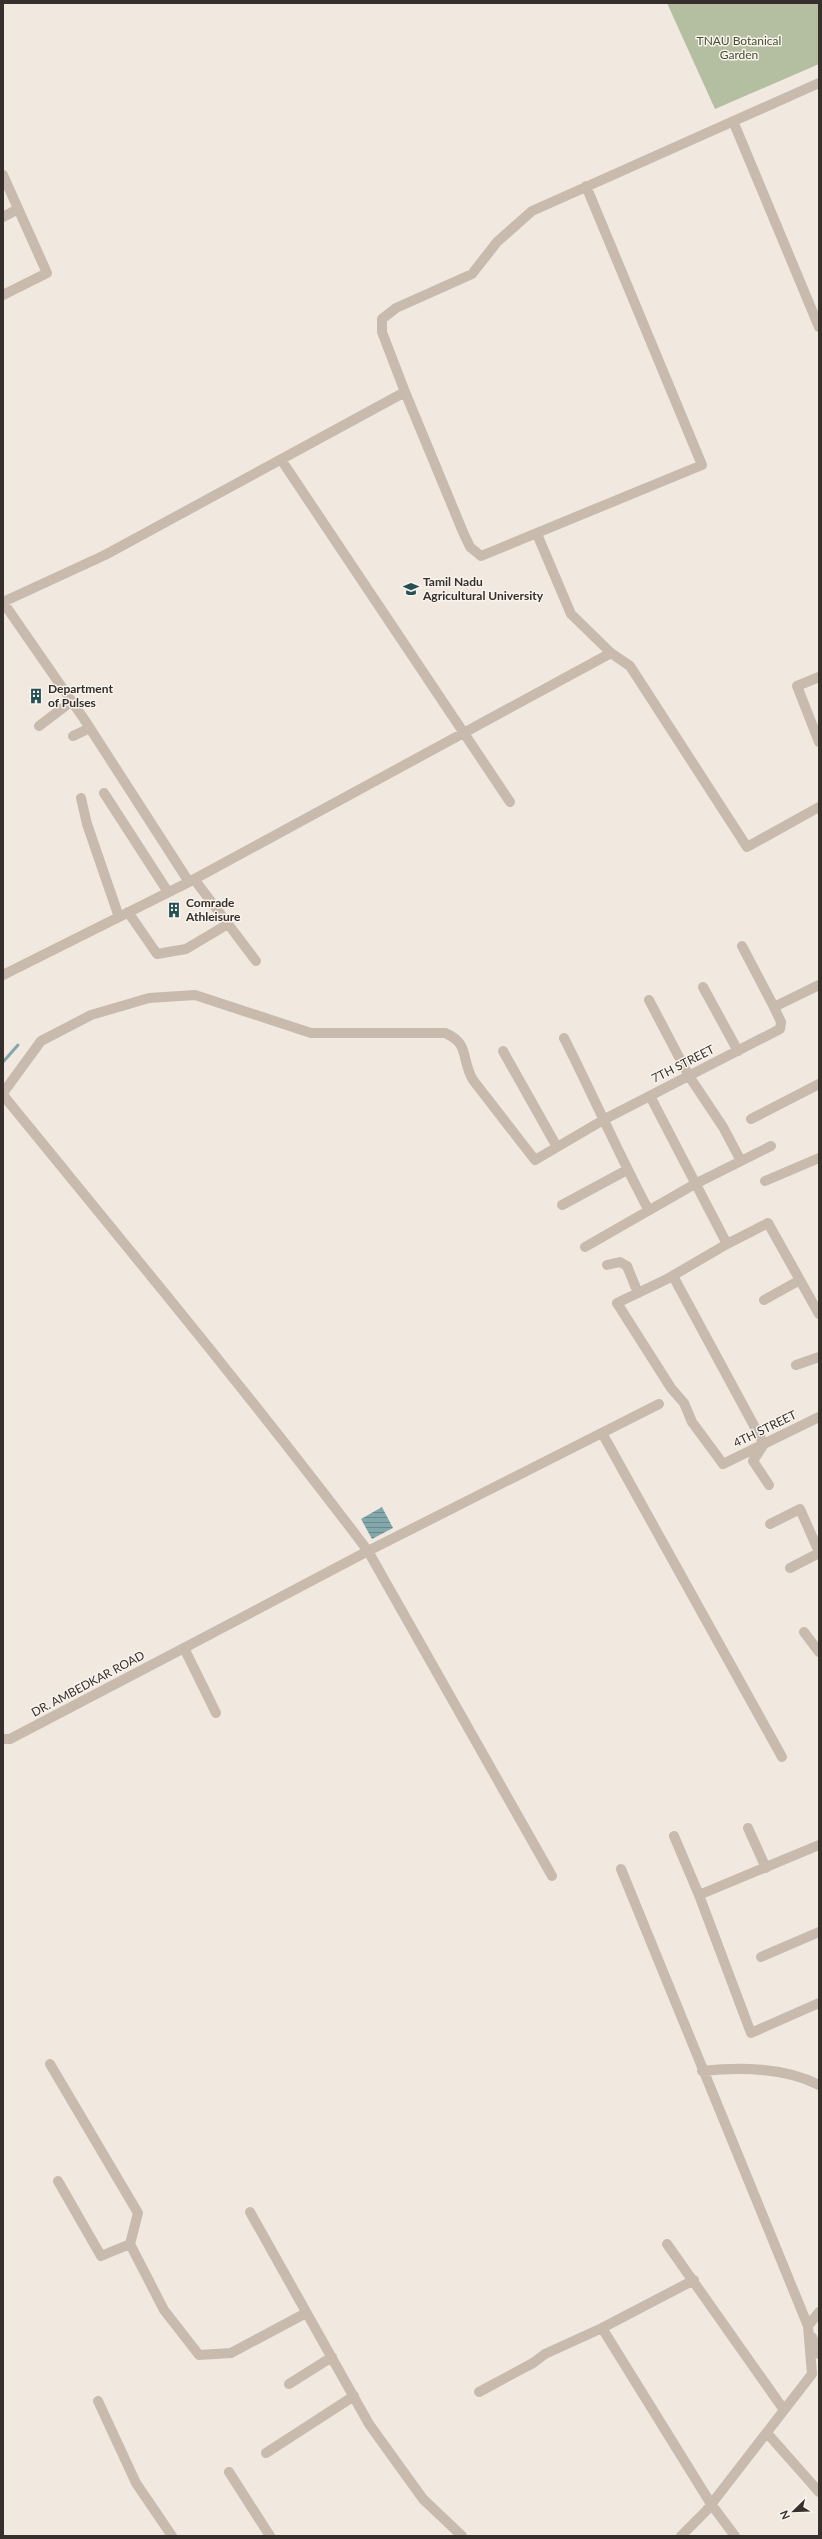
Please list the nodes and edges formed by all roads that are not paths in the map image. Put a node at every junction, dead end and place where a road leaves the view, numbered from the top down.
1 (819, 83) edge
2 (733, 121) junction
3 (3, 175) edge
4 (586, 186) junction
5 (18, 209) junction
6 (3, 217) edge
7 (3, 295) edge
8 (819, 327) edge
9 (405, 392) junction
10 (282, 460) junction
11 (537, 534) junction
12 (3, 602) edge
13 (611, 653) junction
14 (819, 677) edge
15 (72, 701) junction
16 (39, 726) dead end
17 (90, 728) junction
18 (464, 733) junction
19 (73, 736) dead end
20 (819, 742) edge
21 (104, 793) dead end
22 (81, 798) dead end
23 (510, 802) dead end
24 (819, 807) edge
25 (191, 880) junction
26 (168, 892) junction
27 (128, 912) junction
28 (119, 917) junction
29 (228, 924) junction
30 (742, 946) dead end
31 (256, 961) dead end
32 (3, 975) edge
33 (819, 985) edge
34 (703, 987) dead end
35 (649, 1000) dead end
36 (774, 1007) junction
37 (564, 1038) dead end
38 (738, 1050) junction
39 (503, 1051) dead end
40 (689, 1076) junction
41 (819, 1084) edge
42 (3, 1094) edge
43 (650, 1096) junction
44 (605, 1119) junction
45 (751, 1120) dead end
46 (771, 1146) dead end
47 (557, 1147) junction
48 (819, 1158) edge
49 (741, 1161) junction
50 (627, 1170) junction
51 (766, 1180) dead end
52 (694, 1184) junction
53 (562, 1205) dead end
54 (648, 1209) junction
55 (727, 1244) junction
56 (585, 1247) dead end
57 (607, 1265) dead end
58 (673, 1276) junction
59 (800, 1280) junction
60 (638, 1293) junction
61 (764, 1300) dead end
62 (819, 1314) edge
63 (819, 1357) edge
64 (796, 1365) dead end
65 (659, 1404) dead end
66 (819, 1418) edge
67 (602, 1433) junction
68 (764, 1444) junction
69 (769, 1485) dead end
70 (770, 1524) dead end
71 (368, 1551) junction
72 (819, 1552) edge
73 (790, 1568) dead end
74 (804, 1632) dead end
75 (184, 1648) junction
76 (819, 1652) edge
77 (216, 1713) dead end
78 (3, 1739) edge
79 (782, 1757) dead end
80 (748, 1828) dead end
81 (674, 1836) dead end
82 (819, 1846) edge
83 (766, 1868) junction
84 (621, 1869) dead end
85 (552, 1876) dead end
86 (699, 1895) junction
87 (819, 1932) edge
88 (761, 1957) dead end
89 (819, 2004) edge
90 (50, 2064) dead end
91 (702, 2071) junction
92 (819, 2085) edge
93 (58, 2181) dead end
94 (250, 2212) dead end
95 (130, 2244) junction
96 (667, 2244) dead end
97 (694, 2280) junction
98 (306, 2312) junction
99 (819, 2312) edge
100 (602, 2328) junction
101 (808, 2328) junction
102 (819, 2354) edge
103 (332, 2357) junction
104 (289, 2384) dead end
105 (479, 2392) dead end
106 (354, 2396) junction
107 (98, 2401) dead end
108 (784, 2410) junction
109 (767, 2433) junction
110 (266, 2453) dead end
111 (229, 2472) dead end
112 (819, 2492) edge
113 (711, 2504) junction
114 (172, 2536) edge
115 (270, 2536) edge
116 (462, 2536) edge
117 (680, 2536) edge
118 (735, 2536) edge

1 - 2 street
2 - 4 street
2 - 8 street
3 - 5 street
4 - 9 street
4 - 11 street
5 - 6 street
5 - 7 street
9 - 10 street
9 - 11 street
10 - 12 street
10 - 18 street
11 - 13 street
12 - 15 street
13 - 18 street
13 - 24 street
14 - 20 street
15 - 16 street
15 - 17 street
17 - 19 street
17 - 25 street
18 - 23 street
18 - 25 street
21 - 26 street
22 - 28 street
25 - 26 street
25 - 29 street
26 - 27 street
27 - 28 street
27 - 29 street
28 - 32 street
29 - 31 street
30 - 36 street
33 - 36 street
34 - 38 street
35 - 40 street
36 - 38 street, 7TH STREET
37 - 44 street
38 - 40 street, 7TH STREET
39 - 47 street
40 - 43 street, 7TH STREET
40 - 49 street
41 - 45 street
42 - 47 street, 7TH STREET
42 - 71 street
43 - 44 street, 7TH STREET
43 - 52 street
44 - 47 street, 7TH STREET
44 - 50 street
46 - 49 street
48 - 51 street
49 - 52 street
50 - 53 street
50 - 54 street
52 - 54 street
52 - 55 street
54 - 56 street
55 - 58 street
55 - 59 street
57 - 60 street
58 - 60 street
58 - 68 street
59 - 61 street
59 - 62 street
60 - 68 street, 4TH STREET
63 - 64 street
65 - 67 street, DR. AMBEDKAR ROAD
66 - 68 street, 4TH STREET
67 - 71 street, DR. AMBEDKAR ROAD
67 - 79 street
68 - 69 street
70 - 72 street
71 - 75 street, DR. AMBEDKAR ROAD
71 - 85 street
72 - 73 street
74 - 76 street
75 - 77 street
75 - 78 street, DR. AMBEDKAR ROAD
80 - 83 street
81 - 86 street
82 - 83 street
83 - 86 street
84 - 91 street
86 - 89 street
87 - 88 street
90 - 95 street
91 - 92 street
91 - 101 street
93 - 95 street
94 - 98 street
95 - 98 street
96 - 97 street
97 - 100 street
97 - 108 street
98 - 103 street
99 - 101 street
100 - 105 street
100 - 113 street
101 - 102 street
101 - 108 street
103 - 104 street
103 - 106 street
106 - 110 street
106 - 116 street
107 - 114 street
108 - 109 street
109 - 112 street
109 - 113 street
111 - 115 street
113 - 117 street
113 - 118 street

